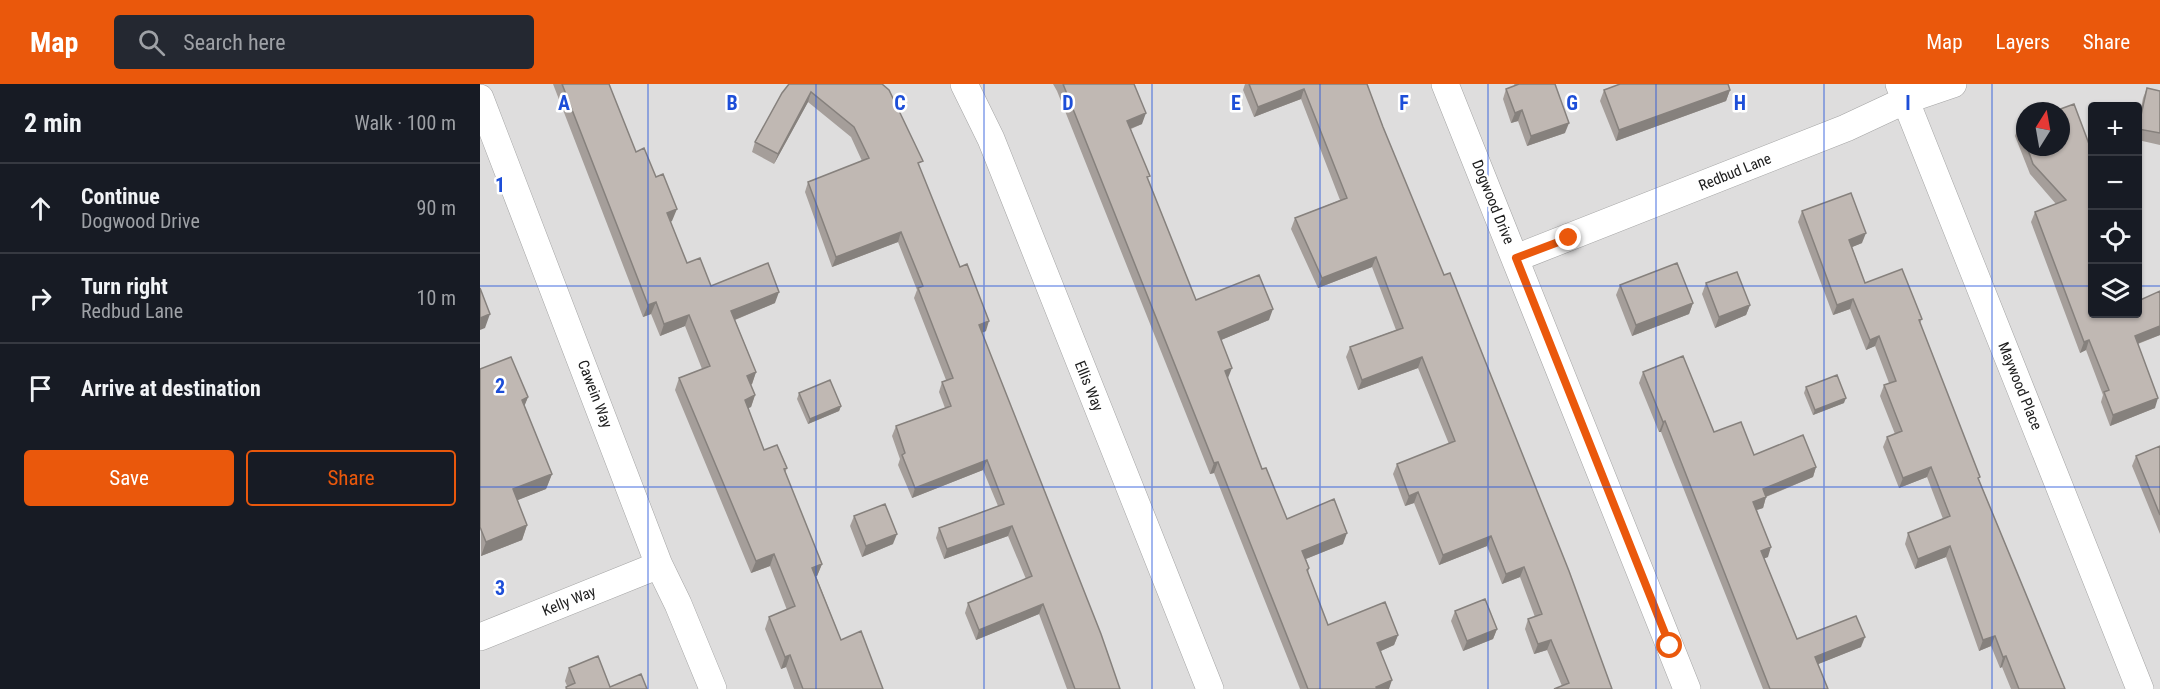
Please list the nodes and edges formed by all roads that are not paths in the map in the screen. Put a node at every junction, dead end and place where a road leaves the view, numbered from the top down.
1 (964, 84) edge
2 (1445, 84) edge
3 (1953, 84) edge
4 (1903, 92) edge
5 (480, 99) edge
6 (1516, 258) junction
7 (658, 565) junction
8 (480, 637) edge
9 (713, 689) edge
10 (1210, 689) edge
11 (1687, 689) edge
12 (2140, 689) edge

1 - 10 street, Ellis Way
2 - 6 street, Dogwood Drive
3 - 4 street, Redbud Lane
4 - 6 street, Redbud Lane
4 - 12 street, Maywood Place
5 - 7 street, Cawein Way
6 - 11 street, Dogwood Drive
7 - 8 street, Kelly Way
7 - 9 street, Cawein Way

